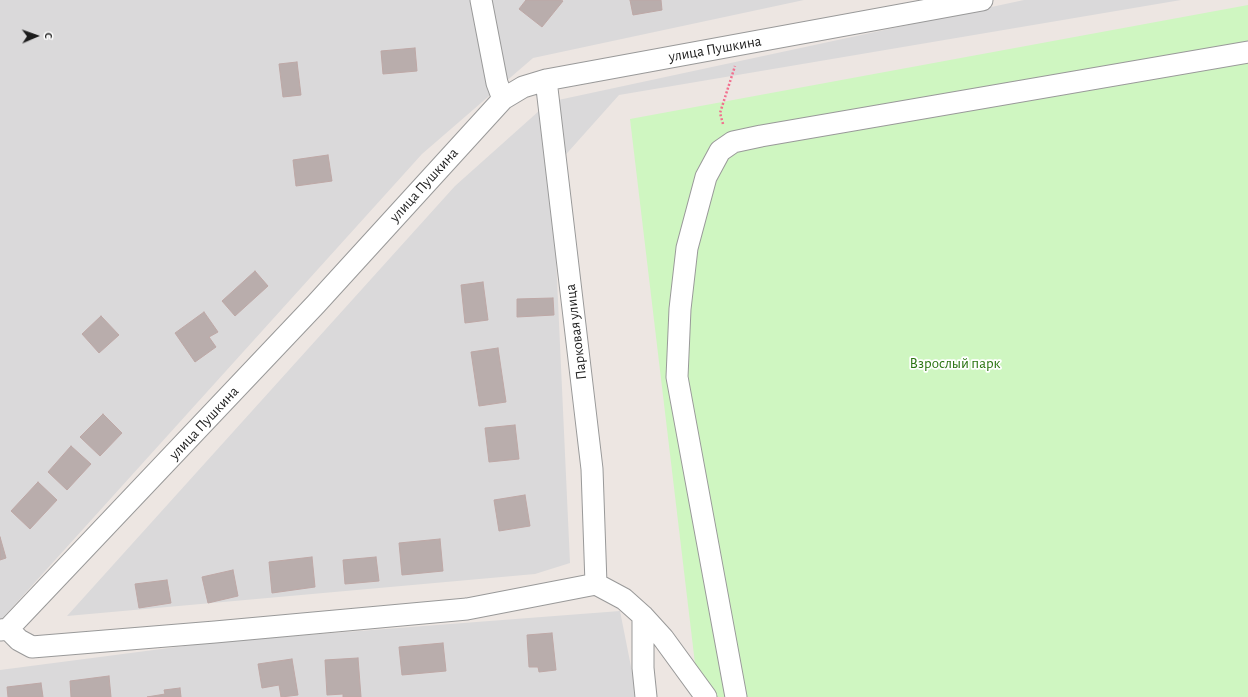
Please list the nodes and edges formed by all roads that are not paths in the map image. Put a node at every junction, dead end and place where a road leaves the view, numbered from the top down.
1 (481, 0) edge
2 (982, 0) edge
3 (1248, 52) edge
4 (546, 80) junction
5 (503, 99) junction
6 (596, 584) junction
7 (643, 616) junction
8 (4, 630) edge
9 (646, 697) edge
10 (706, 697) edge
11 (736, 697) edge

1 - 5 street
2 - 4 street, улица Пушкина
3 - 11 street
4 - 5 street, улица Пушкина
4 - 6 street, Парковая улица
5 - 8 street, улица Пушкина
6 - 7 street
6 - 8 street
7 - 9 street
7 - 10 street

